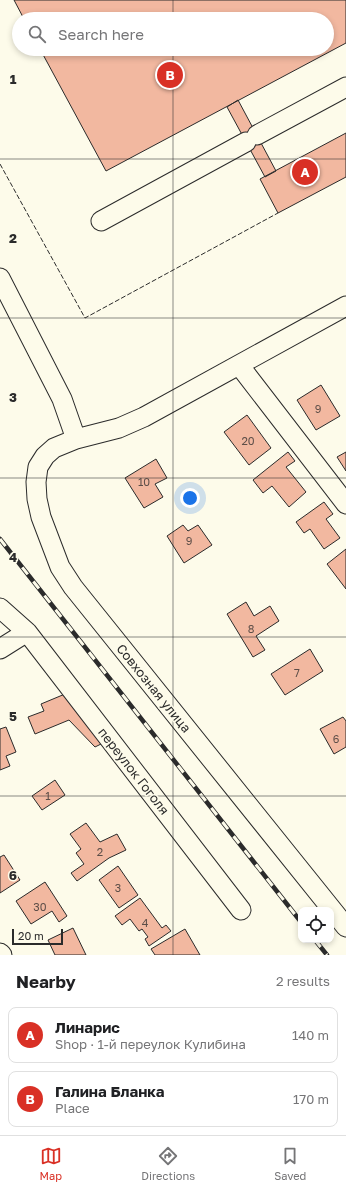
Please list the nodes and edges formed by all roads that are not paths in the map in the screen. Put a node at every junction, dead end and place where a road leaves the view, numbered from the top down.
1 (346, 87) edge
2 (100, 221) dead end
3 (0, 278) edge
4 (346, 306) edge
5 (239, 365) junction
6 (76, 438) junction
7 (346, 504) edge
8 (0, 608) edge
9 (27, 632) junction
10 (0, 649) edge
11 (241, 910) dead end
12 (346, 927) edge

1 - 2 street
3 - 6 street
4 - 5 street, Совхозная улица
5 - 6 street, Совхозная улица
5 - 7 street
6 - 12 street, Совхозная улица
8 - 9 street, переулок Гоголя
9 - 10 street
9 - 11 street, переулок Гоголя

